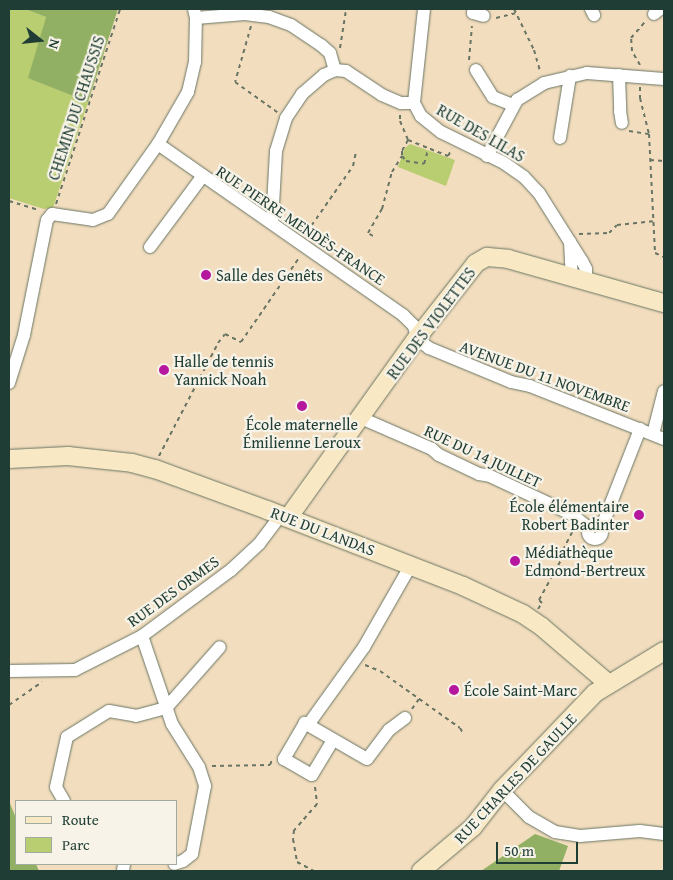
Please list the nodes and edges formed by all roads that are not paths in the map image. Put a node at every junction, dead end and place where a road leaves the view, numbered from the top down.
1 (424, 9) edge
2 (195, 14) edge
3 (335, 70) junction
4 (476, 70) road end
5 (619, 75) junction
6 (570, 76) junction
7 (664, 79) edge
8 (408, 103) junction
9 (513, 105) junction
10 (622, 123) road end
11 (560, 138) dead end
12 (158, 144) junction
13 (488, 156) junction
14 (202, 177) junction
15 (272, 223) junction
16 (150, 247) dead end
17 (579, 278) junction
18 (664, 303) edge
19 (417, 338) junction
20 (9, 383) edge
21 (664, 391) edge
22 (361, 418) junction
23 (640, 428) junction
24 (659, 436) edge
25 (9, 459) edge
26 (285, 517) junction
27 (411, 565) junction
28 (142, 636) junction
29 (220, 647) dead end
30 (664, 651) edge
31 (9, 671) edge
32 (608, 684) junction
33 (166, 708) junction
34 (405, 718) dead end
35 (308, 725) junction
36 (333, 740) junction
37 (502, 790) junction
38 (63, 800) edge
39 (664, 834) edge
40 (178, 863) edge
41 (421, 871) edge

1 - 8 street, RUE DES LILAS
2 - 3 street
2 - 12 street
3 - 8 street
3 - 15 street
4 - 9 street
5 - 6 street
5 - 7 street
5 - 10 street
6 - 9 street
6 - 11 street
8 - 13 street, RUE DES LILAS
9 - 13 street
12 - 14 street, RUE PIERRE MENDÈS-FRANCE
12 - 20 street
13 - 17 street, RUE DES LILAS
14 - 15 street, RUE PIERRE MENDÈS-FRANCE
14 - 16 street
15 - 19 street, RUE PIERRE MENDÈS-FRANCE
17 - 18 street, RUE DES VIOLETTES
17 - 19 street, RUE DES VIOLETTES
19 - 22 street, RUE DES VIOLETTES
19 - 23 street, AVENUE DU 11 NOVEMBRE
21 - 24 street
22 - 23 street, RUE DU 14 JUILLET
22 - 26 street, RUE DES VIOLETTES
23 - 24 street, AVENUE DU 11 NOVEMBRE
25 - 26 street, RUE DU LANDAS
26 - 27 street, RUE DU LANDAS
26 - 28 street, RUE DES ORMES
27 - 32 street, RUE DU LANDAS
27 - 35 street
28 - 31 street, RUE DES ORMES
28 - 33 street
29 - 33 street
30 - 32 street, RUE CHARLES DE GAULLE
32 - 37 street, RUE CHARLES DE GAULLE
33 - 38 street
33 - 40 street
34 - 36 street
35 - 36 street
35 - 36 street
37 - 39 street
37 - 41 street, RUE CHARLES DE GAULLE

